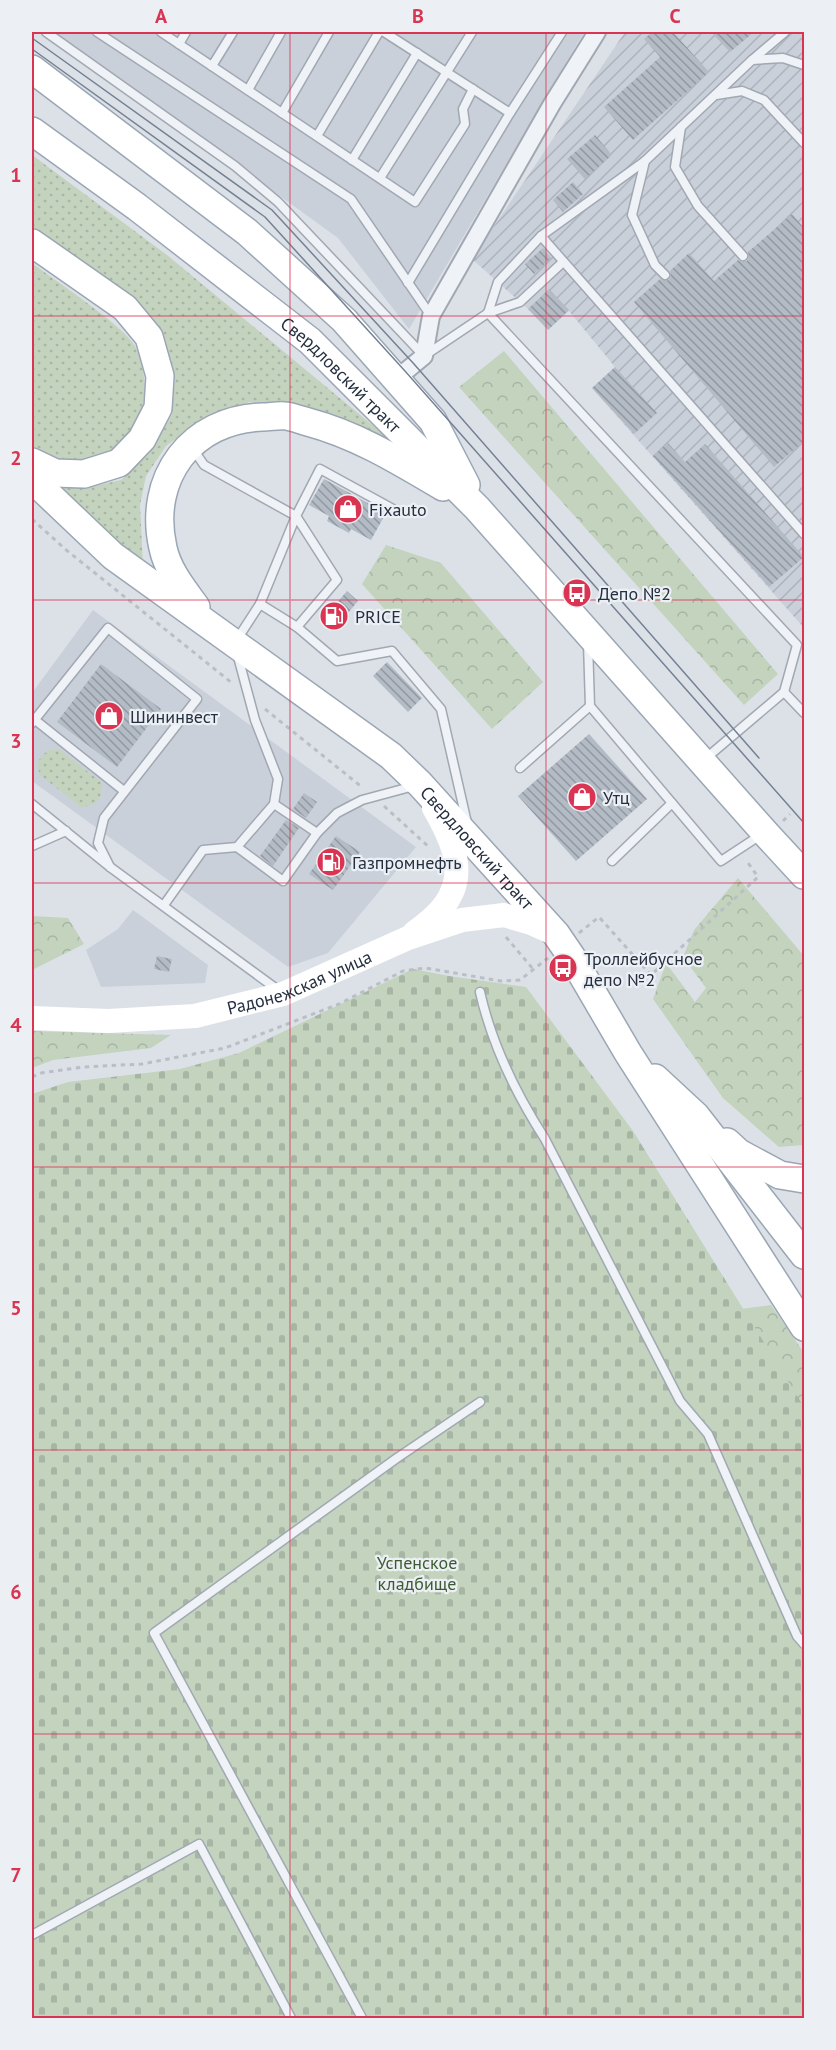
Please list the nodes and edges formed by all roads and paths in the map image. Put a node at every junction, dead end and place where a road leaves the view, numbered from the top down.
1 (46, 32) edge
2 (97, 32) edge
3 (161, 32) edge
4 (186, 32) edge
5 (233, 32) edge
6 (281, 32) edge
7 (328, 32) edge
8 (379, 32) edge
9 (384, 32) edge
10 (472, 32) edge
11 (562, 32) edge
12 (597, 32) edge
13 (785, 32) edge
14 (179, 44) junction
15 (417, 53) junction
16 (752, 60) junction
17 (804, 65) edge
18 (212, 66) junction
19 (32, 69) edge
20 (446, 72) junction
21 (473, 89) junction
22 (248, 90) junction
23 (716, 95) junction
24 (282, 113) junction
25 (510, 114) junction
26 (681, 127) junction
27 (32, 131) edge
28 (316, 136) junction
29 (804, 143) edge
30 (352, 160) junction
31 (645, 161) junction
32 (380, 178) junction
33 (541, 236) junction
34 (32, 243) edge
35 (743, 256) dead end
36 (563, 262) junction
37 (665, 275) dead end
38 (408, 284) junction
39 (489, 313) junction
40 (430, 316) junction
41 (424, 356) junction
42 (395, 380) junction
43 (189, 444) junction
44 (32, 462) edge
45 (32, 478) edge
46 (477, 508) junction
47 (393, 509) dead end
48 (296, 516) junction
49 (32, 519) edge
50 (804, 534) edge
51 (260, 604) junction
52 (297, 627) junction
53 (587, 630) junction
54 (224, 637) junction
55 (797, 645) junction
56 (804, 653) edge
57 (784, 692) junction
58 (248, 696) junction
59 (590, 706) junction
60 (804, 713) edge
61 (33, 721) edge
62 (702, 762) junction
63 (520, 768) dead end
64 (420, 784) junction
65 (124, 791) junction
66 (374, 797) junction
67 (672, 803) junction
68 (32, 804) edge
69 (273, 804) junction
70 (790, 814) dead end
71 (66, 831) junction
72 (316, 833) junction
73 (766, 834) junction
74 (471, 840) junction
75 (32, 846) edge
76 (237, 847) junction
77 (435, 852) dead end
78 (743, 856) dead end
79 (612, 861) dead end
80 (110, 867) junction
81 (804, 875) edge
82 (804, 887) edge
83 (164, 905) junction
84 (489, 917) junction
85 (408, 938) junction
86 (560, 940) junction
87 (533, 969) junction
88 (480, 992) dead end
89 (283, 994) junction
90 (32, 1018) edge
91 (628, 1053) junction
92 (32, 1077) edge
93 (696, 1116) junction
94 (804, 1179) edge
95 (804, 1255) edge
96 (804, 1327) edge
97 (480, 1402) dead end
98 (804, 1644) edge
99 (32, 1935) edge
100 (291, 2019) edge
101 (362, 2019) edge

1 - 41 lane
2 - 38 lane
3 - 14 lane
4 - 14 lane
5 - 18 lane
6 - 22 lane
7 - 24 lane
8 - 28 lane
9 - 15 lane
10 - 20 lane
11 - 25 lane
12 - 40 street
13 - 16 lane
14 - 18 lane
15 - 20 lane
15 - 30 lane
16 - 17 lane
16 - 23 lane
18 - 22 lane
19 - 42 main road
20 - 21 lane
20 - 32 lane
21 - 25 lane
21 - 32 lane
22 - 24 lane
23 - 26 lane
23 - 29 lane
24 - 28 lane
25 - 38 lane
26 - 31 lane
26 - 35 lane
27 - 46 main road, Свердловский тракт
28 - 30 lane
30 - 32 lane
31 - 33 lane
31 - 37 lane
33 - 36 lane
33 - 39 lane
34 - 44 main road
36 - 39 lane
36 - 50 lane
38 - 40 lane
39 - 41 lane
39 - 55 lane
40 - 41 street
41 - 42 street
42 - 46 main road
43 - 46 main road
43 - 48 lane
43 - 54 main road
45 - 54 main road, Свердловский тракт
46 - 53 main road, Свердловский тракт
47 - 48 lane
48 - 51 lane
48 - 52 lane
49 - 58 path
51 - 52 lane
51 - 54 lane
52 - 74 lane
53 - 59 lane
53 - 62 main road, Свердловский тракт
54 - 58 lane
54 - 64 main road, Свердловский тракт
55 - 56 lane
55 - 57 lane
57 - 60 lane
57 - 62 lane
58 - 66 path
58 - 69 lane
59 - 63 lane
59 - 67 lane
61 - 65 lane
61 - 65 lane
62 - 73 main road, Свердловский тракт
64 - 66 lane
64 - 74 main road, Свердловский тракт
64 - 85 street
65 - 80 lane
66 - 72 lane
66 - 77 path
67 - 73 lane
67 - 79 lane
68 - 71 lane
69 - 72 lane
69 - 76 lane
70 - 73 path
71 - 75 lane
71 - 80 lane
72 - 76 lane
73 - 81 main road, Свердловский тракт
73 - 82 main road
74 - 86 main road, Свердловский тракт
76 - 83 lane
78 - 86 path
80 - 83 lane
83 - 89 lane
84 - 85 street, Радонежская улица
84 - 86 street, Радонежская улица
84 - 87 path
85 - 89 street, Радонежская улица
86 - 87 path
86 - 91 main road, Свердловский тракт
87 - 92 path
88 - 98 lane
89 - 90 street, Радонежская улица
91 - 93 main road
91 - 96 main road, Свердловский тракт
93 - 94 main road
93 - 95 main road
97 - 101 lane
99 - 100 lane

